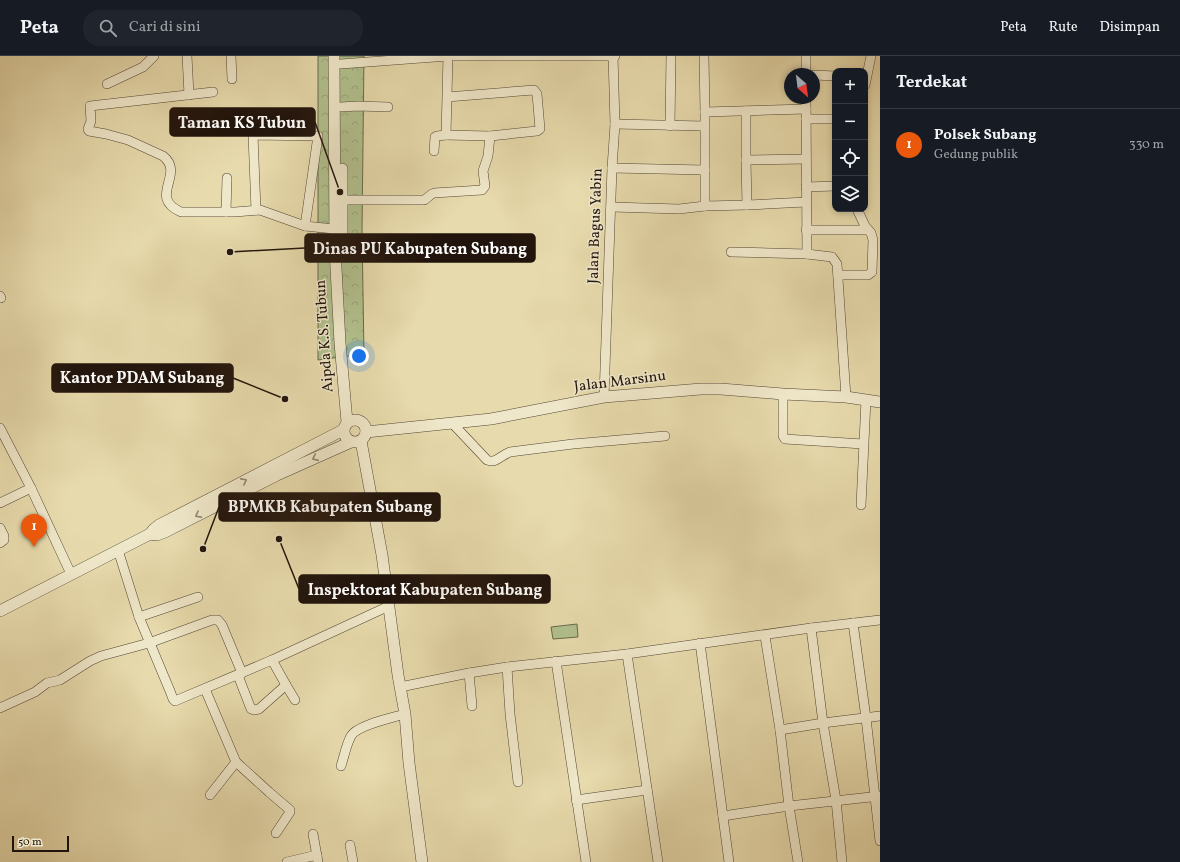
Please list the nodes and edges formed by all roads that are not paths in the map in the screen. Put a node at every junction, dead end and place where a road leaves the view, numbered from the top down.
1 (154, 56) edge
2 (187, 56) edge
3 (231, 56) edge
4 (448, 56) edge
5 (455, 56) edge
6 (613, 56) edge
7 (671, 56) edge
8 (704, 56) edge
9 (806, 56) edge
10 (871, 56) edge
11 (339, 59) edge
12 (806, 68) edge
13 (868, 70) edge
14 (820, 75) edge
15 (832, 76) edge
16 (232, 79) dead end
17 (107, 84) dead end
18 (213, 92) dead end
19 (189, 95) junction
20 (447, 98) junction
21 (806, 104) edge
22 (341, 107) junction
23 (388, 107) dead end
24 (806, 109) junction
25 (746, 111) junction
26 (705, 112) junction
27 (806, 119) junction
28 (832, 120) edge
29 (615, 124) junction
30 (670, 126) junction
31 (704, 126) junction
32 (446, 135) junction
33 (490, 136) junction
34 (434, 151) dead end
35 (806, 159) junction
36 (746, 160) junction
37 (612, 168) junction
38 (705, 170) junction
39 (227, 178) dead end
40 (806, 186) junction
41 (832, 186) edge
42 (342, 200) junction
43 (806, 202) junction
44 (705, 206) junction
45 (747, 206) junction
46 (611, 207) junction
47 (256, 210) junction
48 (226, 212) junction
49 (859, 212) edge
50 (305, 226) junction
51 (334, 229) junction
52 (806, 230) junction
53 (868, 230) junction
54 (731, 252) dead end
55 (807, 254) junction
56 (838, 276) junction
57 (783, 394) junction
58 (604, 397) junction
59 (846, 397) junction
60 (866, 400) junction
61 (880, 402) edge
62 (452, 423) junction
63 (348, 424) junction
64 (0, 430) edge
65 (665, 436) dead end
66 (359, 438) junction
67 (864, 444) junction
68 (31, 488) junction
69 (0, 503) edge
70 (861, 505) dead end
71 (0, 528) edge
72 (150, 534) junction
73 (0, 543) edge
74 (118, 550) junction
75 (71, 574) junction
76 (198, 597) dead end
77 (389, 606) junction
78 (0, 610) edge
79 (139, 617) junction
80 (880, 620) edge
81 (853, 623) junction
82 (811, 628) junction
83 (765, 636) junction
84 (150, 643) junction
85 (700, 643) junction
86 (627, 654) junction
87 (272, 660) junction
88 (556, 661) junction
89 (507, 667) junction
90 (241, 673) junction
91 (469, 673) junction
92 (286, 685) junction
93 (400, 687) junction
94 (205, 689) junction
95 (294, 700) dead end
96 (472, 706) dead end
97 (0, 708) edge
98 (405, 714) junction
99 (880, 716) edge
100 (866, 718) junction
101 (823, 723) junction
102 (780, 730) junction
103 (236, 762) junction
104 (341, 766) dead end
105 (518, 782) dead end
106 (647, 790) junction
107 (210, 795) dead end
108 (878, 796) edge
109 (576, 800) junction
110 (836, 800) junction
111 (789, 806) junction
112 (722, 816) junction
113 (276, 833) dead end
114 (313, 834) dead end
115 (880, 841) edge
116 (350, 845) dead end
117 (317, 859) edge
118 (287, 862) edge
119 (353, 862) edge
120 (422, 862) edge
121 (586, 862) edge
122 (658, 862) edge
123 (729, 862) edge
124 (798, 862) edge
125 (842, 862) edge

1 - 17 street
2 - 19 street
3 - 16 street
4 - 11 street
4 - 20 street
5 - 6 street
6 - 29 street, Jalan Bagus Yabin
7 - 30 street
8 - 26 street
9 - 12 street
10 - 13 street
11 - 22 street, Aipda K.S. Tubun
11 - 51 street, Aipda K.S. Tubun
14 - 15 street
18 - 19 street
19 - 48 street
20 - 32 street
20 - 33 street
21 - 24 street
22 - 23 street
22 - 42 street, Aipda K.S. Tubun
24 - 25 street
24 - 27 street
25 - 26 street
25 - 36 street
26 - 31 street
27 - 28 street
27 - 35 street
29 - 30 street
29 - 37 street, Jalan Bagus Yabin
30 - 31 street
31 - 38 street
32 - 33 street
32 - 34 street
33 - 42 street
35 - 36 street
35 - 40 street
36 - 45 street
37 - 38 street
37 - 46 street, Jalan Bagus Yabin
38 - 44 street
39 - 48 street
40 - 41 street
40 - 43 street
42 - 63 street, Aipda K.S. Tubun
43 - 45 street
43 - 52 street
44 - 45 street
44 - 46 street
46 - 58 street, Jalan Bagus Yabin
47 - 48 street
47 - 50 street
47 - 50 street
49 - 53 street
50 - 51 street
51 - 63 street, Aipda K.S. Tubun
52 - 53 street
52 - 55 street
53 - 56 street
54 - 55 street
55 - 56 street
56 - 59 street
57 - 58 street, Jalan Marsinu
57 - 59 street, Jalan Marsinu
57 - 67 street
58 - 62 street, Jalan Marsinu
59 - 60 street, Jalan Marsinu
60 - 61 street, Jalan Marsinu
60 - 67 street
62 - 65 street
62 - 66 street, Jalan Marsinu
63 - 66 street
63 - 66 street
72 -> 63 street
64 - 68 street
66 -> 72 street, Jalan Marsinu
66 - 77 street
67 - 70 street
68 - 69 street
68 - 75 street
71 - 73 street
72 - 74 street
74 - 75 street
74 - 79 street
75 - 78 street
76 - 79 street
77 - 87 street
77 - 93 street
79 - 84 street
80 - 81 street
81 - 82 street
81 - 100 street
82 - 83 street
82 - 101 street
83 - 85 street
83 - 102 street
84 - 90 street
84 - 94 street
84 - 97 street
85 - 86 street
85 - 112 street
86 - 88 street
86 - 106 street
87 - 90 street
87 - 92 street
88 - 89 street
88 - 109 street
89 - 91 street
89 - 105 street
90 - 92 street
90 - 94 street
91 - 93 street
91 - 96 street
92 - 95 street
93 - 98 street
94 - 103 street
98 - 104 street
98 - 120 street
99 - 100 street
100 - 101 street
100 - 108 street
101 - 102 street
101 - 110 street
102 - 111 street
103 - 107 street
103 - 113 street
106 - 109 street
106 - 122 street
108 - 110 street
108 - 115 street
109 - 121 street
110 - 111 street
110 - 125 street
111 - 112 street
111 - 124 street
112 - 123 street
114 - 117 street
116 - 119 street
117 - 118 street

